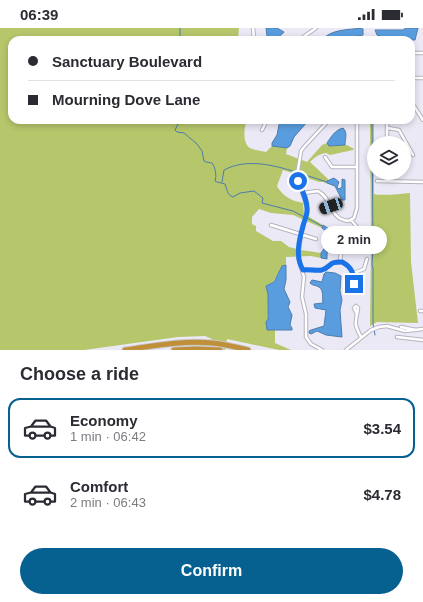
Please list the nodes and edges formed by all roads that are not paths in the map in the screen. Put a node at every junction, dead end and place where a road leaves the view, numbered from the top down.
1 (316, 28) edge
2 (306, 36) edge
3 (415, 108) edge
4 (423, 120) edge
5 (265, 124) edge
6 (325, 124) edge
7 (357, 124) edge
8 (388, 124) edge
9 (388, 128) junction
10 (262, 130) dead end
11 (387, 136) edge
12 (413, 155) dead end
13 (325, 157) dead end
14 (357, 167) junction
15 (376, 181) dead end
16 (387, 182) joint
17 (423, 182) edge
18 (303, 193) junction
19 (331, 206) junction
20 (322, 209) dead end
21 (351, 220) junction
22 (271, 225) dead end
23 (356, 228) dead end
24 (301, 235) junction
25 (316, 239) dead end
26 (342, 253) dead end
27 (367, 259) dead end
28 (340, 262) junction
29 (303, 270) junction
30 (354, 273) junction
31 (354, 284) dead end
32 (357, 314) dead end
33 (397, 329) junction
34 (423, 329) edge
35 (416, 330) junction
36 (361, 337) junction
37 (397, 337) dead end
38 (423, 340) edge
39 (208, 349) edge
40 (125, 350) edge
41 (174, 350) edge
42 (220, 350) edge
43 (248, 350) edge
44 (322, 350) edge
45 (346, 350) edge

1 - 2 street
3 - 4 street
5 - 10 street
6 - 18 street
7 - 14 street
8 - 9 street
9 - 11 street
9 - 12 street
13 - 14 street
14 - 21 street
15 - 16 street
16 - 17 street
18 - 19 street
18 - 24 street
19 - 20 street
19 - 21 street
21 - 23 street
22 - 24 street
24 - 25 street
24 - 29 street
26 - 28 street
27 - 30 street
28 - 29 street
28 - 30 street
29 - 44 street
30 - 31 street
32 - 36 street
33 - 35 street
33 - 35 street
33 - 36 street
34 - 35 street
36 - 45 street
37 - 38 street
39 - 41 highway
39 - 42 highway
40 - 43 highway

